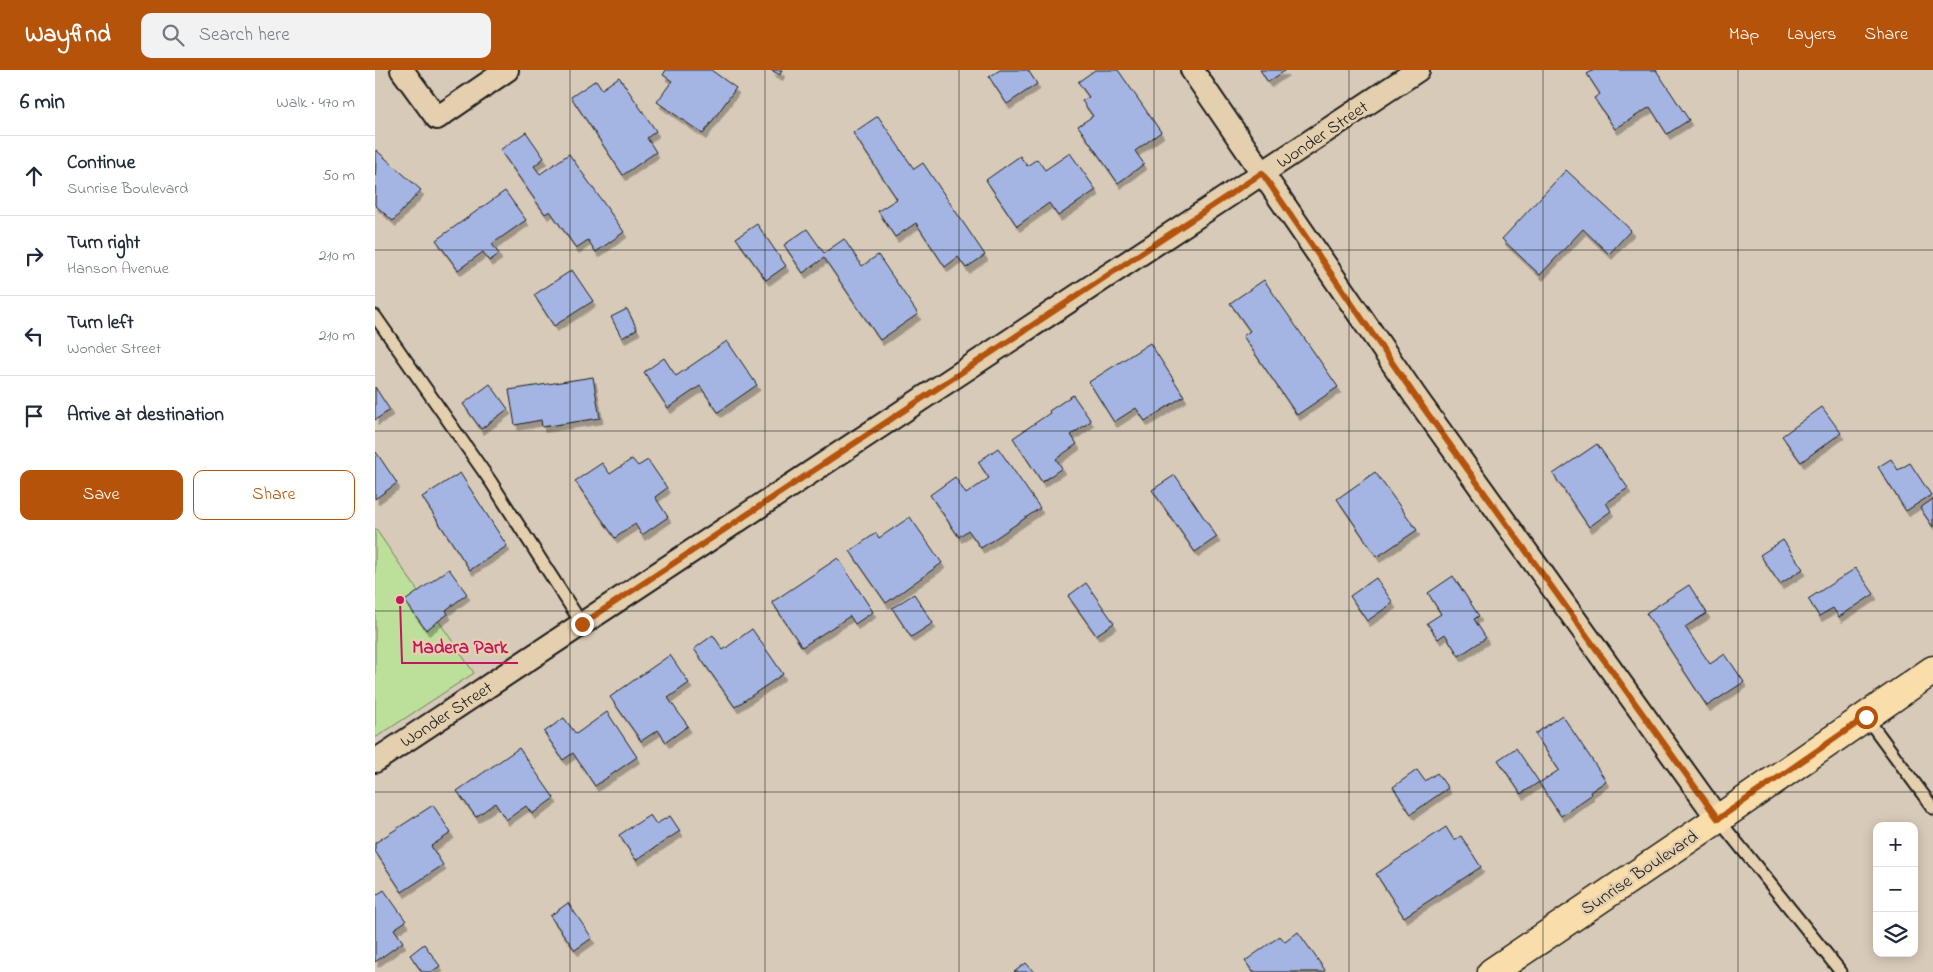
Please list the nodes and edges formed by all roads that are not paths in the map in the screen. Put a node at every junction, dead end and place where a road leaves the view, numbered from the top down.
1 (402, 70) edge
2 (507, 70) edge
3 (1192, 70) edge
4 (1418, 70) edge
5 (1262, 173) junction
6 (375, 316) edge
7 (582, 624) junction
8 (1933, 670) edge
9 (1866, 717) junction
10 (375, 761) edge
11 (1933, 808) edge
12 (1718, 819) junction
13 (1492, 972) edge
14 (1841, 972) edge

1 - 2 street
3 - 5 street
4 - 5 street, Wonder Street
5 - 7 street, Wonder Street
5 - 12 street
6 - 7 lane
7 - 10 street, Wonder Street
8 - 9 main road, Sunrise Boulevard
9 - 11 lane
9 - 12 main road, Sunrise Boulevard
12 - 13 main road, Sunrise Boulevard
12 - 14 lane

